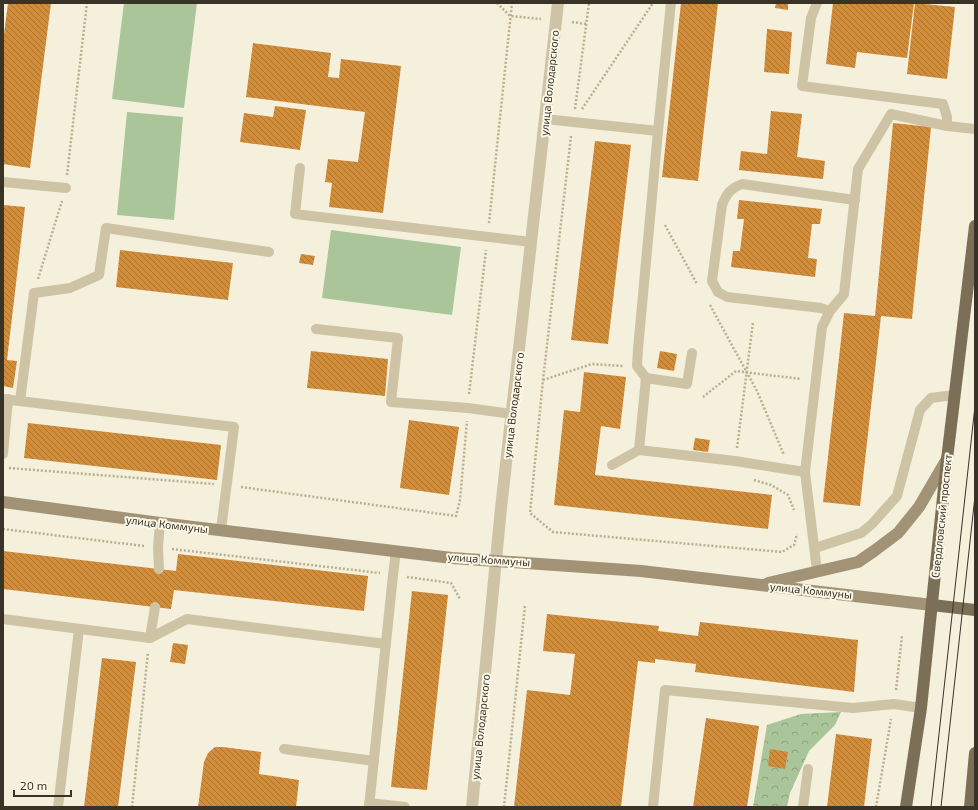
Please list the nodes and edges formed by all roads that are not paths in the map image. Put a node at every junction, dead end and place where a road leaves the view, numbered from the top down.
1 (558, 3) edge
2 (671, 3) edge
3 (817, 3) edge
4 (545, 119) junction
5 (947, 126) junction
6 (975, 129) edge
7 (658, 131) junction
8 (300, 168) dead end
9 (3, 182) edge
10 (66, 188) road end
11 (855, 200) junction
12 (975, 226) edge
13 (531, 242) junction
14 (269, 252) dead end
15 (830, 311) junction
16 (316, 329) dead end
17 (692, 353) dead end
18 (646, 378) junction
19 (954, 395) junction
20 (5, 399) edge
21 (20, 401) junction
22 (512, 414) junction
23 (639, 450) junction
24 (3, 454) edge
25 (947, 458) junction
26 (612, 465) dead end
27 (805, 472) junction
28 (3, 502) edge
29 (160, 523) junction
30 (221, 530) junction
31 (814, 548) junction
32 (396, 551) junction
33 (496, 560) junction
34 (159, 569) dead end
35 (817, 571) junction
36 (761, 585) junction
37 (932, 605) junction
38 (154, 607) dead end
39 (975, 610) edge
40 (3, 619) edge
41 (79, 629) junction
42 (150, 638) junction
43 (386, 644) junction
44 (920, 708) junction
45 (284, 749) dead end
46 (975, 753) edge
47 (374, 761) junction
48 (808, 769) dead end
49 (369, 805) edge
50 (58, 807) edge
51 (405, 807) edge
52 (472, 807) edge
53 (653, 807) edge
54 (803, 807) edge
55 (906, 807) edge
56 (970, 807) edge

1 - 4 street, улица Володарского
2 - 7 lane
3 - 5 lane
4 - 7 lane
4 - 13 street, улица Володарского
5 - 6 lane
5 - 11 lane
7 - 18 lane
8 - 13 lane
9 - 10 lane
11 - 15 lane
11 - 15 lane
12 - 19 main road, Свердловский проспект
13 - 22 street, улица Володарского
14 - 21 lane
15 - 27 lane
16 - 22 lane
17 - 18 lane
18 - 23 lane
19 - 25 main road, Свердловский проспект
19 - 31 lane
20 - 21 lane
20 - 24 lane
21 - 30 lane
22 - 33 street, улица Володарского
23 - 26 lane
23 - 27 lane
25 - 35 street
25 - 37 main road, Свердловский проспект
27 - 31 lane
28 - 29 street, улица Коммуны
29 - 30 street, улица Коммуны
29 - 34 lane
30 - 32 street, улица Коммуны
31 - 35 lane
32 - 33 street, улица Коммуны
32 - 43 lane
33 - 36 street, улица Коммуны
33 - 52 street, улица Володарского
35 - 36 street
36 - 37 street, улица Коммуны
37 - 39 main road, улица Коммуны
37 - 44 main road, Свердловский проспект
38 - 42 lane
40 - 41 lane
41 - 42 lane
41 - 50 lane
42 - 43 lane
43 - 47 lane
44 - 53 lane
44 - 55 main road, Свердловский проспект
45 - 47 lane
46 - 56 main road
47 - 49 lane
48 - 54 lane
49 - 51 lane

